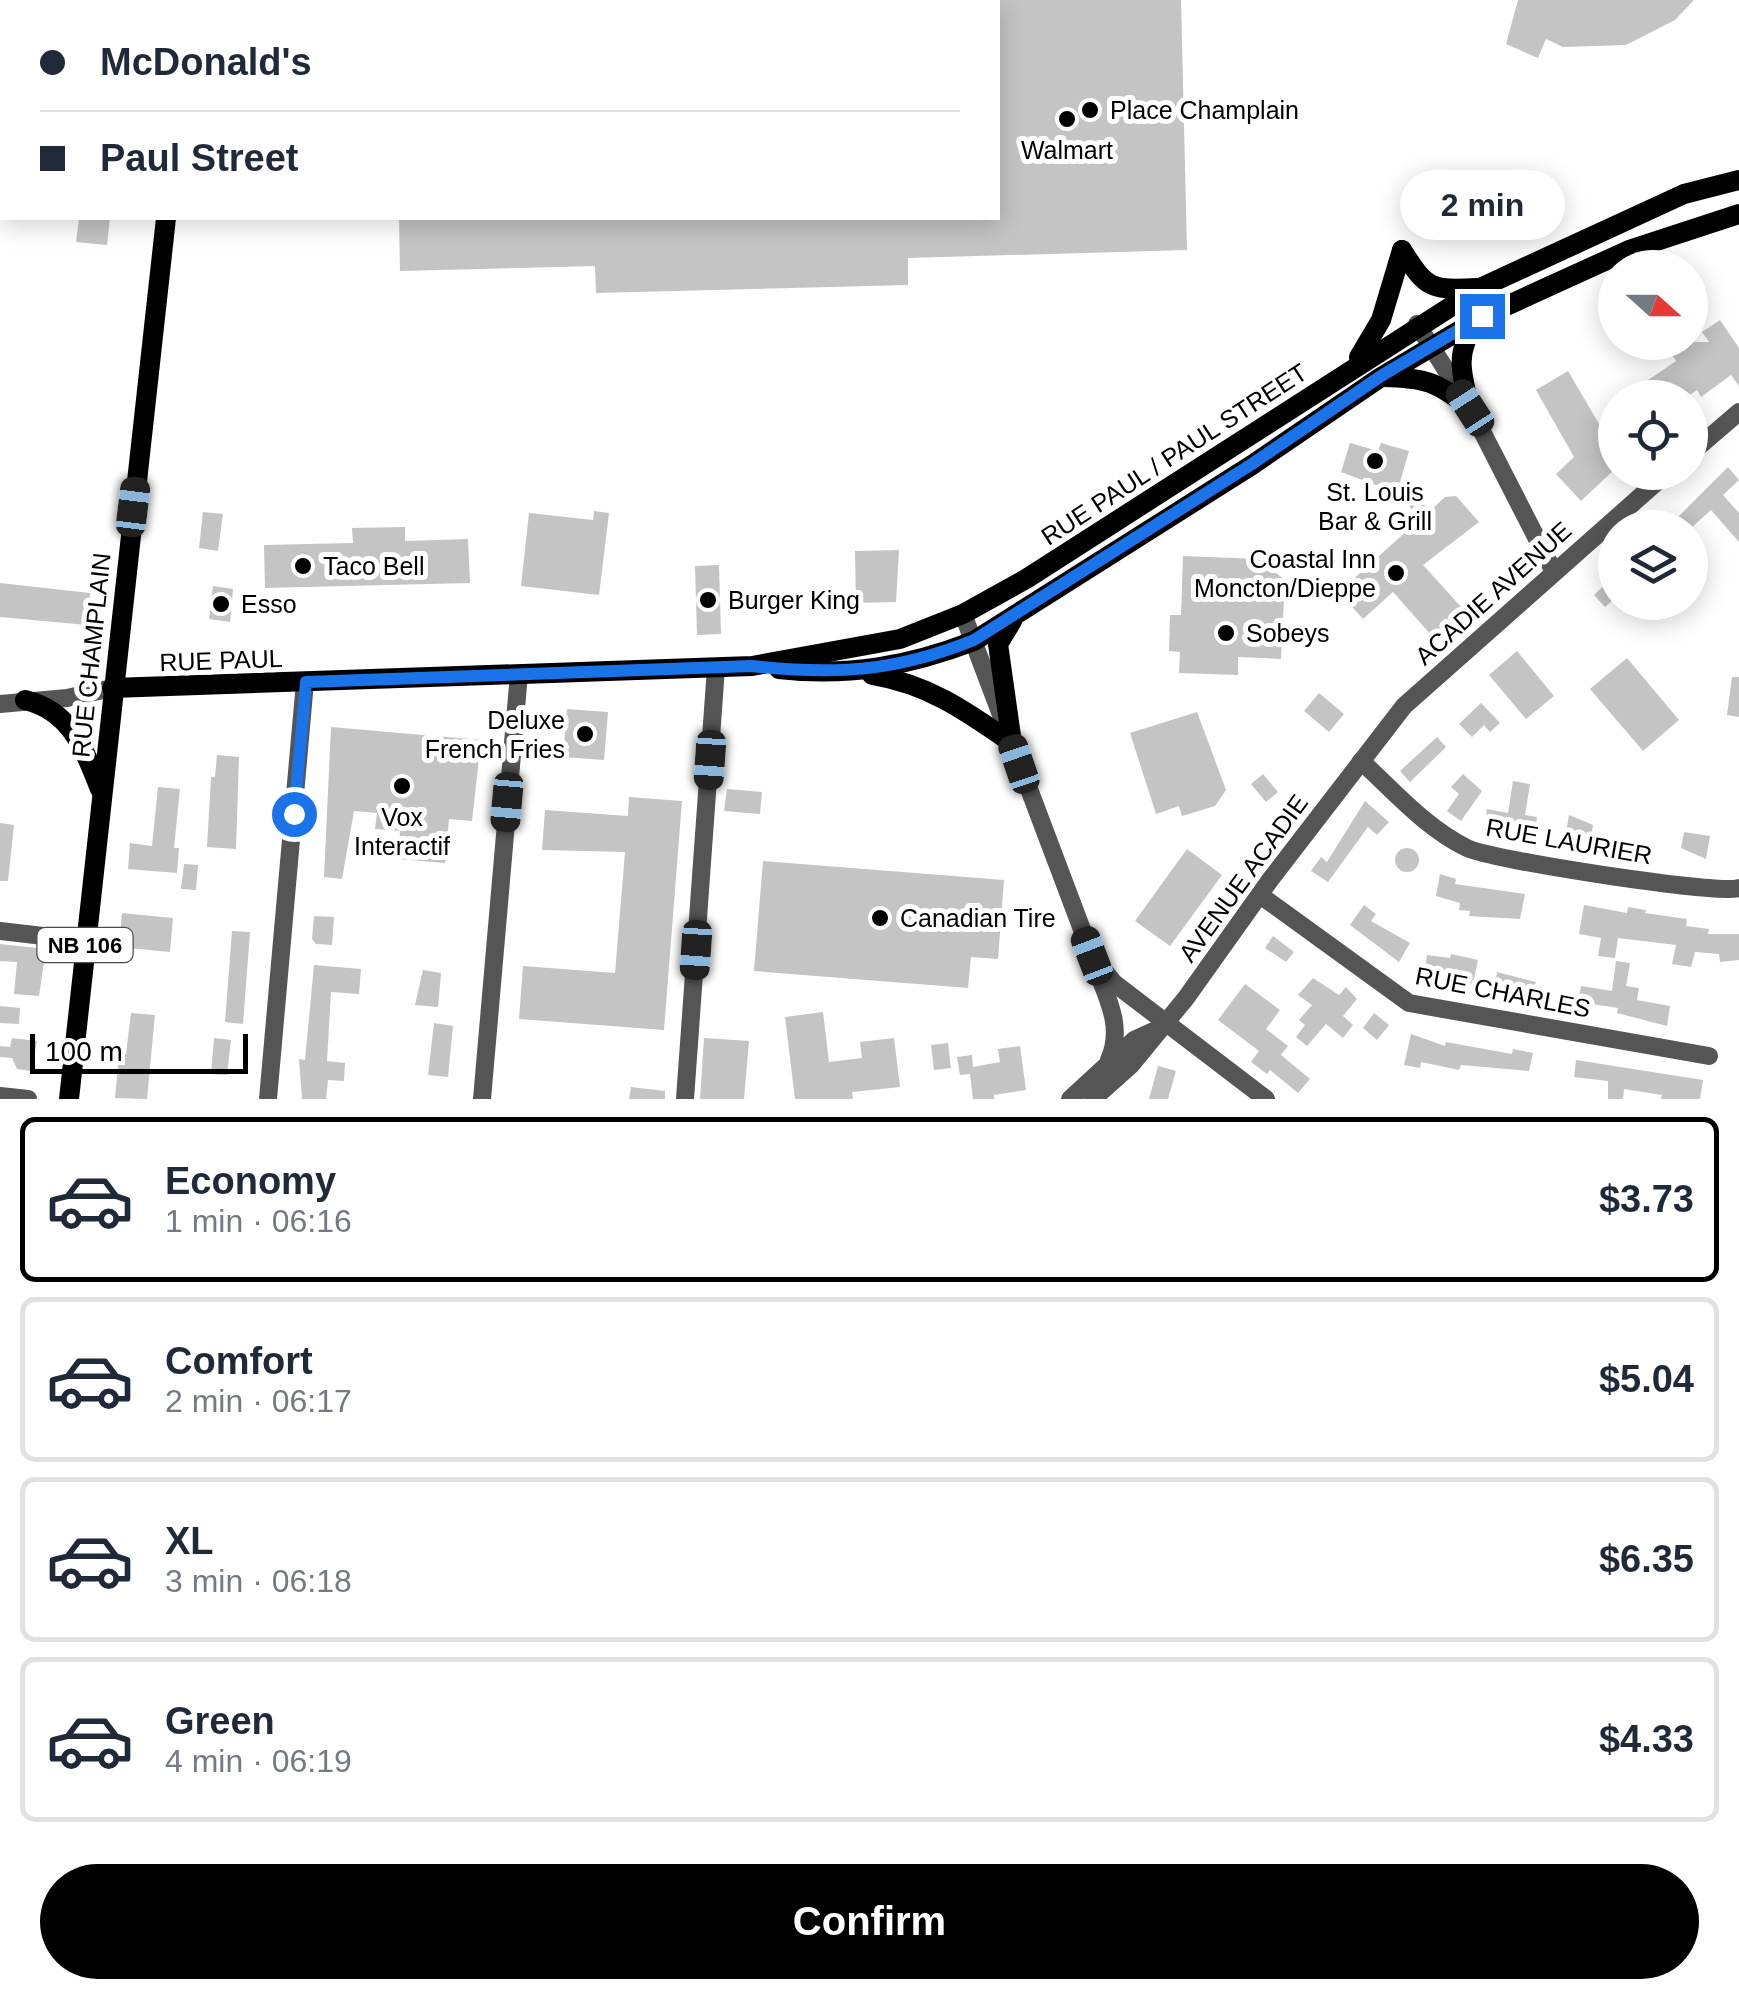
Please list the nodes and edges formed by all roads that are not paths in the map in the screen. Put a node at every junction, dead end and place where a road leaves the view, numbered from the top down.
1 (1739, 180) edge
2 (1739, 214) edge
3 (166, 220) edge
4 (1480, 288) junction
5 (1482, 316) junction
6 (1418, 324) junction
7 (1432, 348) junction
8 (1348, 370) junction
9 (1381, 376) junction
10 (1470, 408) junction
11 (1739, 412) edge
12 (1708, 439) edge
13 (1647, 490) edge
14 (1554, 572) junction
15 (1025, 608) junction
16 (963, 614) junction
17 (974, 640) junction
18 (752, 666) junction
19 (716, 668) junction
20 (860, 672) junction
21 (519, 674) junction
22 (306, 682) junction
23 (104, 689) junction
24 (25, 700) junction
25 (0, 704) edge
26 (1012, 743) junction
27 (1361, 761) junction
28 (102, 792) junction
29 (1739, 888) edge
30 (1260, 895) junction
31 (0, 931) edge
32 (86, 941) junction
33 (1092, 956) junction
34 (1165, 1025) junction
35 (1709, 1056) dead end
36 (1106, 1065) junction
37 (1131, 1065) junction
38 (0, 1096) edge
39 (28, 1099) edge
40 (68, 1099) edge
41 (268, 1099) edge
42 (482, 1099) edge
43 (685, 1099) edge
44 (1070, 1099) edge
45 (1093, 1099) edge
46 (1121, 1099) edge
47 (1266, 1099) edge

1 - 4 main road, RUE PAUL / PAUL STREET
2 - 5 main road
3 - 23 main road, RUE CHAMPLAIN / NB 106
4 - 6 main road, RUE PAUL / PAUL STREET
4 - 8 main road
5 - 7 main road
5 - 10 main road
6 - 7 street
6 - 8 main road, RUE PAUL / PAUL STREET
7 - 9 main road
7 - 10 street
8 - 16 main road, RUE PAUL / PAUL STREET
9 - 10 main road
9 - 15 main road
10 - 14 street
11 - 12 street
13 - 14 street, ACADIE AVENUE
14 - 27 street, ACADIE AVENUE
15 - 17 main road
15 - 26 main road
16 - 17 street
16 - 18 main road, RUE PAUL / PAUL STREET
17 - 20 main road
17 - 26 street
18 - 19 main road, RUE PAUL
18 - 20 main road
19 - 21 main road, RUE PAUL
19 - 43 street
20 - 26 main road
21 - 22 main road, RUE PAUL
21 - 42 street
22 - 23 main road, RUE PAUL
22 - 41 street
23 - 24 street
23 - 28 main road, RUE CHAMPLAIN / NB 106
24 - 25 street
24 - 28 main road
26 - 33 street
27 - 29 street, RUE LAURIER
27 - 30 street, AVENUE ACADIE
28 - 32 main road, RUE CHAMPLAIN / NB 106
30 - 34 street, AVENUE ACADIE
30 - 35 street, RUE CHARLES
31 - 32 street
32 - 40 main road, RUE CHAMPLAIN / NB 106
33 - 34 street
33 - 36 street
34 - 36 street
34 - 37 street
34 - 47 street
36 - 44 street
37 - 45 street
37 - 46 street
38 - 39 street

